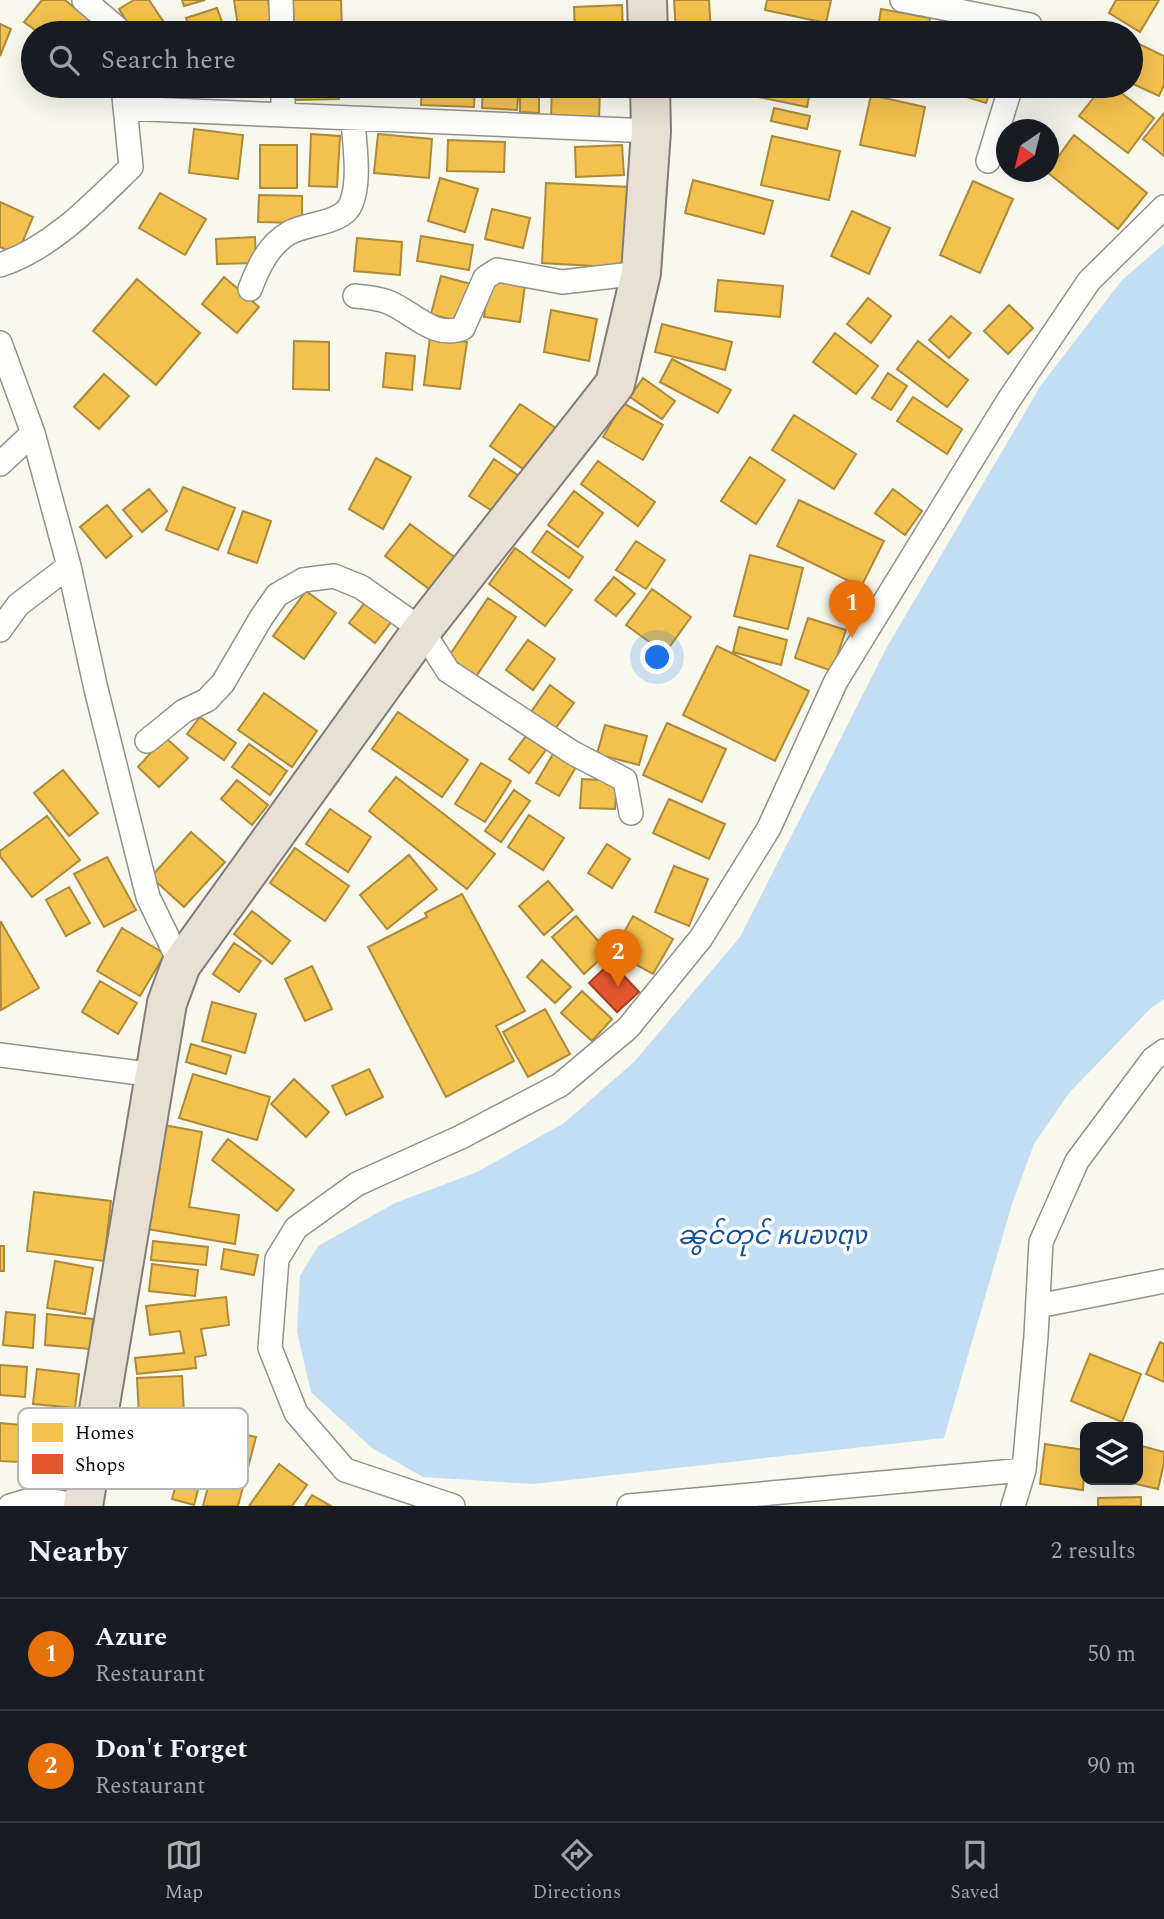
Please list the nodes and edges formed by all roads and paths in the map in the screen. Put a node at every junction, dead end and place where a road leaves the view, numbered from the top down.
1 (84, 0) edge
2 (281, 0) edge
3 (647, 0) edge
4 (902, 0) edge
5 (109, 21) edge
6 (282, 21) edge
7 (648, 21) edge
8 (1010, 21) edge
9 (124, 98) edge
10 (133, 98) edge
11 (283, 98) edge
12 (650, 98) edge
13 (1008, 98) edge
14 (283, 115) junction
15 (353, 118) junction
16 (651, 131) junction
17 (988, 161) dead end
18 (1164, 207) edge
19 (0, 265) edge
20 (641, 273) junction
21 (250, 289) dead end
22 (355, 296) dead end
23 (0, 343) edge
24 (33, 433) junction
25 (0, 464) edge
26 (69, 566) junction
27 (422, 629) junction
28 (0, 630) edge
29 (147, 741) dead end
30 (631, 813) dead end
31 (181, 965) junction
32 (1164, 1051) edge
33 (0, 1055) edge
34 (155, 1075) junction
35 (1164, 1280) edge
36 (1038, 1306) junction
37 (99, 1408) edge
38 (1024, 1471) junction
39 (10, 1506) edge
40 (82, 1506) edge
41 (453, 1506) edge
42 (629, 1506) edge
43 (1013, 1506) edge

1 - 5 street
2 - 6 street
3 - 7 highway
4 - 8 street
9 - 19 street
10 - 14 street
11 - 14 street
12 - 16 highway
13 - 17 street
14 - 15 street
15 - 16 street
15 - 21 street
16 - 20 highway
18 - 41 street
20 - 22 street
20 - 27 highway
23 - 24 street
24 - 25 street
24 - 26 street
26 - 28 street
26 - 31 street
27 - 29 street
27 - 30 street
27 - 31 highway
31 - 34 highway
32 - 36 street
33 - 34 street
34 - 37 highway
35 - 36 street
36 - 38 street
38 - 42 street
38 - 43 street
39 - 40 street

